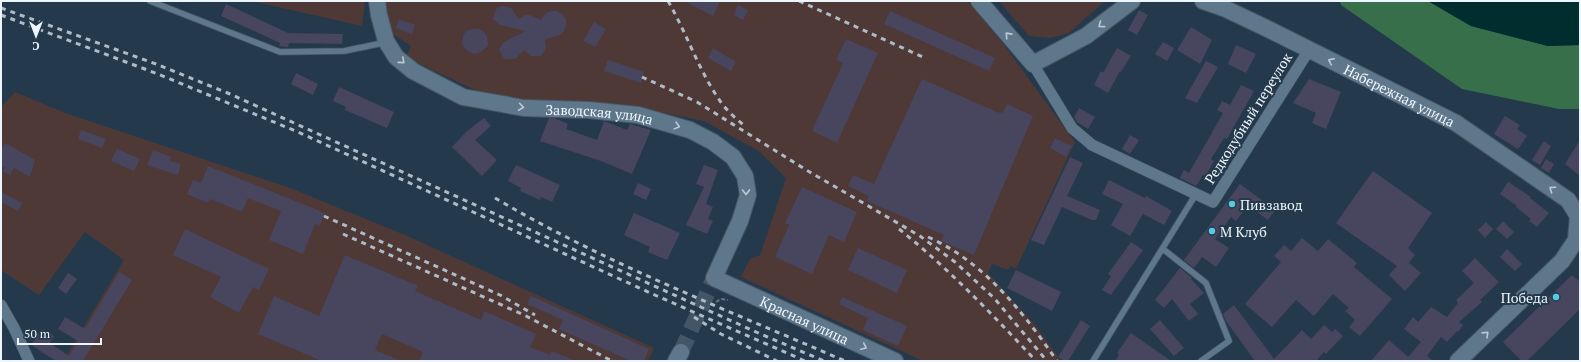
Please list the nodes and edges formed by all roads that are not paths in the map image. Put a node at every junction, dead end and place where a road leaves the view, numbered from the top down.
1 (150, 1) edge
2 (377, 1) edge
3 (979, 1) edge
4 (1132, 1) edge
5 (1203, 1) edge
6 (386, 40) junction
7 (1308, 50) junction
8 (1034, 64) junction
9 (1196, 194) junction
10 (1578, 242) edge
11 (1163, 249) junction
12 (714, 278) joint
13 (1, 305) edge
14 (29, 361) edge
15 (895, 361) edge
16 (1093, 361) edge
17 (1201, 361) edge
18 (1458, 361) edge

1 - 6 lane
2 - 6 main road, Заводская улица
8 -> 3 main road
4 -> 8 main road
5 - 7 main road, Набережная улица
6 -> 12 main road, Заводская улица
7 - 9 street, Редкодубный переулок
10 -> 7 main road, Набережная улица
8 - 9 street
9 - 11 lane
18 -> 10 main road
11 - 16 lane
11 - 17 lane
12 -> 15 main road, Красная улица
13 - 14 street

